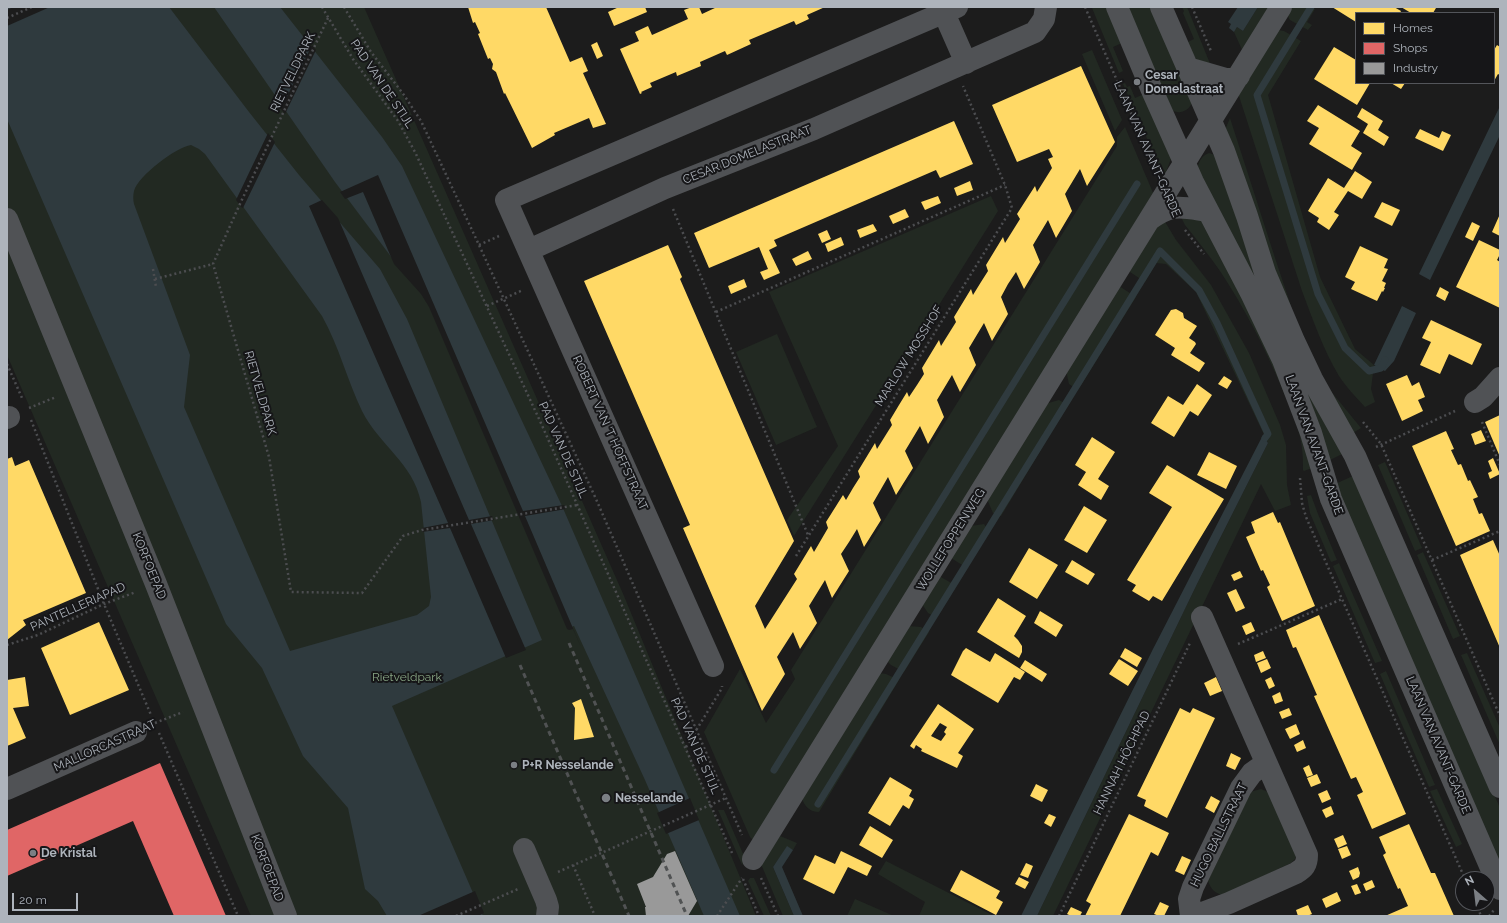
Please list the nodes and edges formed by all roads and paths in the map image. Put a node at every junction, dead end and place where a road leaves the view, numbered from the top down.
1 (32, 7) edge
2 (322, 7) edge
3 (344, 7) edge
4 (1046, 7) edge
5 (1085, 7) edge
6 (1117, 7) edge
7 (1161, 7) edge
8 (1192, 7) edge
9 (1281, 7) edge
10 (951, 10) edge
11 (7, 18) edge
12 (328, 18) junction
13 (960, 65) junction
14 (1188, 68) junction
15 (1231, 77) junction
16 (1210, 121) junction
17 (1184, 163) junction
18 (1006, 185) junction
19 (665, 188) junction
20 (1168, 200) junction
21 (1207, 211) junction
22 (7, 219) edge
23 (529, 250) junction
24 (1206, 257) dead end
25 (213, 264) junction
26 (153, 269) dead end
27 (155, 279) junction
28 (543, 281) junction
29 (156, 287) dead end
30 (504, 299) junction
31 (487, 306) junction
32 (716, 312) junction
33 (7, 364) edge
34 (1500, 378) edge
35 (76, 388) junction
36 (1475, 402) junction
37 (14, 415) edge
38 (1360, 418) dead end
39 (1381, 444) junction
40 (1500, 465) edge
41 (1300, 473) dead end
42 (578, 505) junction
43 (1500, 531) edge
44 (808, 535) junction
45 (796, 556) dead end
46 (1432, 560) junction
47 (156, 584) junction
48 (1342, 599) junction
49 (104, 604) junction
50 (1202, 618) joint
51 (7, 645) edge
52 (1218, 653) junction
53 (713, 666) joint
54 (204, 704) junction
55 (1500, 716) edge
56 (145, 728) junction
57 (697, 730) junction
58 (686, 747) junction
59 (1266, 763) junction
60 (1500, 787) edge
61 (7, 789) edge
62 (726, 798) junction
63 (711, 805) junction
64 (524, 849) dead end
65 (743, 864) junction
66 (573, 865) junction
67 (1461, 871) edge
68 (538, 881) junction
69 (1500, 889) edge
70 (1232, 909) edge
71 (238, 916) edge
72 (286, 916) edge
73 (456, 916) edge
74 (547, 916) edge
75 (595, 916) edge
76 (718, 916) edge
77 (759, 916) edge
78 (778, 916) edge
79 (1059, 916) edge
80 (1191, 916) edge
81 (1194, 916) edge

1 - 11 path
2 - 12 path, PAD VAN DE STIJL
3 - 30 path, PAD VAN DE STIJL
4 - 13 street, CESAR DOMELASTRAAT
5 - 20 path, LAAN VAN AVANT-GARDE
6 - 17 street, LAAN VAN AVANT-GARDE
7 - 14 street, LAAN VAN AVANT-GARDE
8 - 15 path
9 - 15 street, WOLLEFOPPENWEG
10 - 13 street
10 - 23 street, ROBERT VAN 'T HOFFSTRAAT
12 - 25 path, RIETVELDPARK
12 - 31 path, PAD VAN DE STIJL
13 - 18 path, MARLOW MOSSHOF
13 - 19 street, CESAR DOMELASTRAAT
14 - 15 street
14 - 16 street, LAAN VAN AVANT-GARDE
15 - 16 street, WOLLEFOPPENWEG
16 - 17 street, WOLLEFOPPENWEG
16 - 60 street, LAAN VAN AVANT-GARDE
17 - 20 street, WOLLEFOPPENWEG
17 - 21 street, LAAN VAN AVANT-GARDE
18 - 32 path
18 - 44 path, MARLOW MOSSHOF
19 - 23 street, CESAR DOMELASTRAAT
19 - 32 path
20 - 21 street
20 - 24 path, LAAN VAN AVANT-GARDE
20 - 65 street, WOLLEFOPPENWEG
21 - 69 street, LAAN VAN AVANT-GARDE
22 - 35 street, KORFOEPAD
23 - 28 street, ROBERT VAN 'T HOFFSTRAAT
25 - 27 path
25 - 42 path, RIETVELDPARK
26 - 27 path
27 - 29 path
28 - 30 path
28 - 53 street, ROBERT VAN 'T HOFFSTRAAT
30 - 31 path
30 - 57 path, PAD VAN DE STIJL
31 - 42 path, PAD VAN DE STIJL
32 - 44 path
33 - 37 path
34 - 36 street
35 - 37 path
35 - 47 street, KORFOEPAD
36 - 39 path
36 - 40 path
37 - 49 path
38 - 39 path
39 - 46 path
41 - 48 path, LAAN VAN AVANT-GARDE
42 - 58 path, PAD VAN DE STIJL
43 - 46 path
44 - 45 path, MARLOW MOSSHOF
46 - 55 path
47 - 49 path, PANTELLERIAPAD
47 - 54 street, KORFOEPAD
48 - 52 path
48 - 67 path, LAAN VAN AVANT-GARDE
49 - 51 path, PANTELLERIAPAD
49 - 56 path
50 - 52 street
50 - 79 path, HANNAH HÖCHPAD
52 - 59 street
53 - 57 path
54 - 56 path, MALLORCASTRAAT
54 - 72 street, KORFOEPAD
56 - 61 street, MALLORCASTRAAT
56 - 71 path
57 - 58 path
57 - 62 path, PAD VAN DE STIJL
58 - 63 path, PAD VAN DE STIJL
59 - 70 street
59 - 80 street, HUGO BALLSTRAAT
62 - 63 path
62 - 65 path, PAD VAN DE STIJL
63 - 65 path, PAD VAN DE STIJL
63 - 66 path
64 - 68 street
65 - 76 path
65 - 77 path, PAD VAN DE STIJL
65 - 78 path, PAD VAN DE STIJL
66 - 68 path
66 - 75 path
68 - 73 path
68 - 74 street
70 - 81 street

